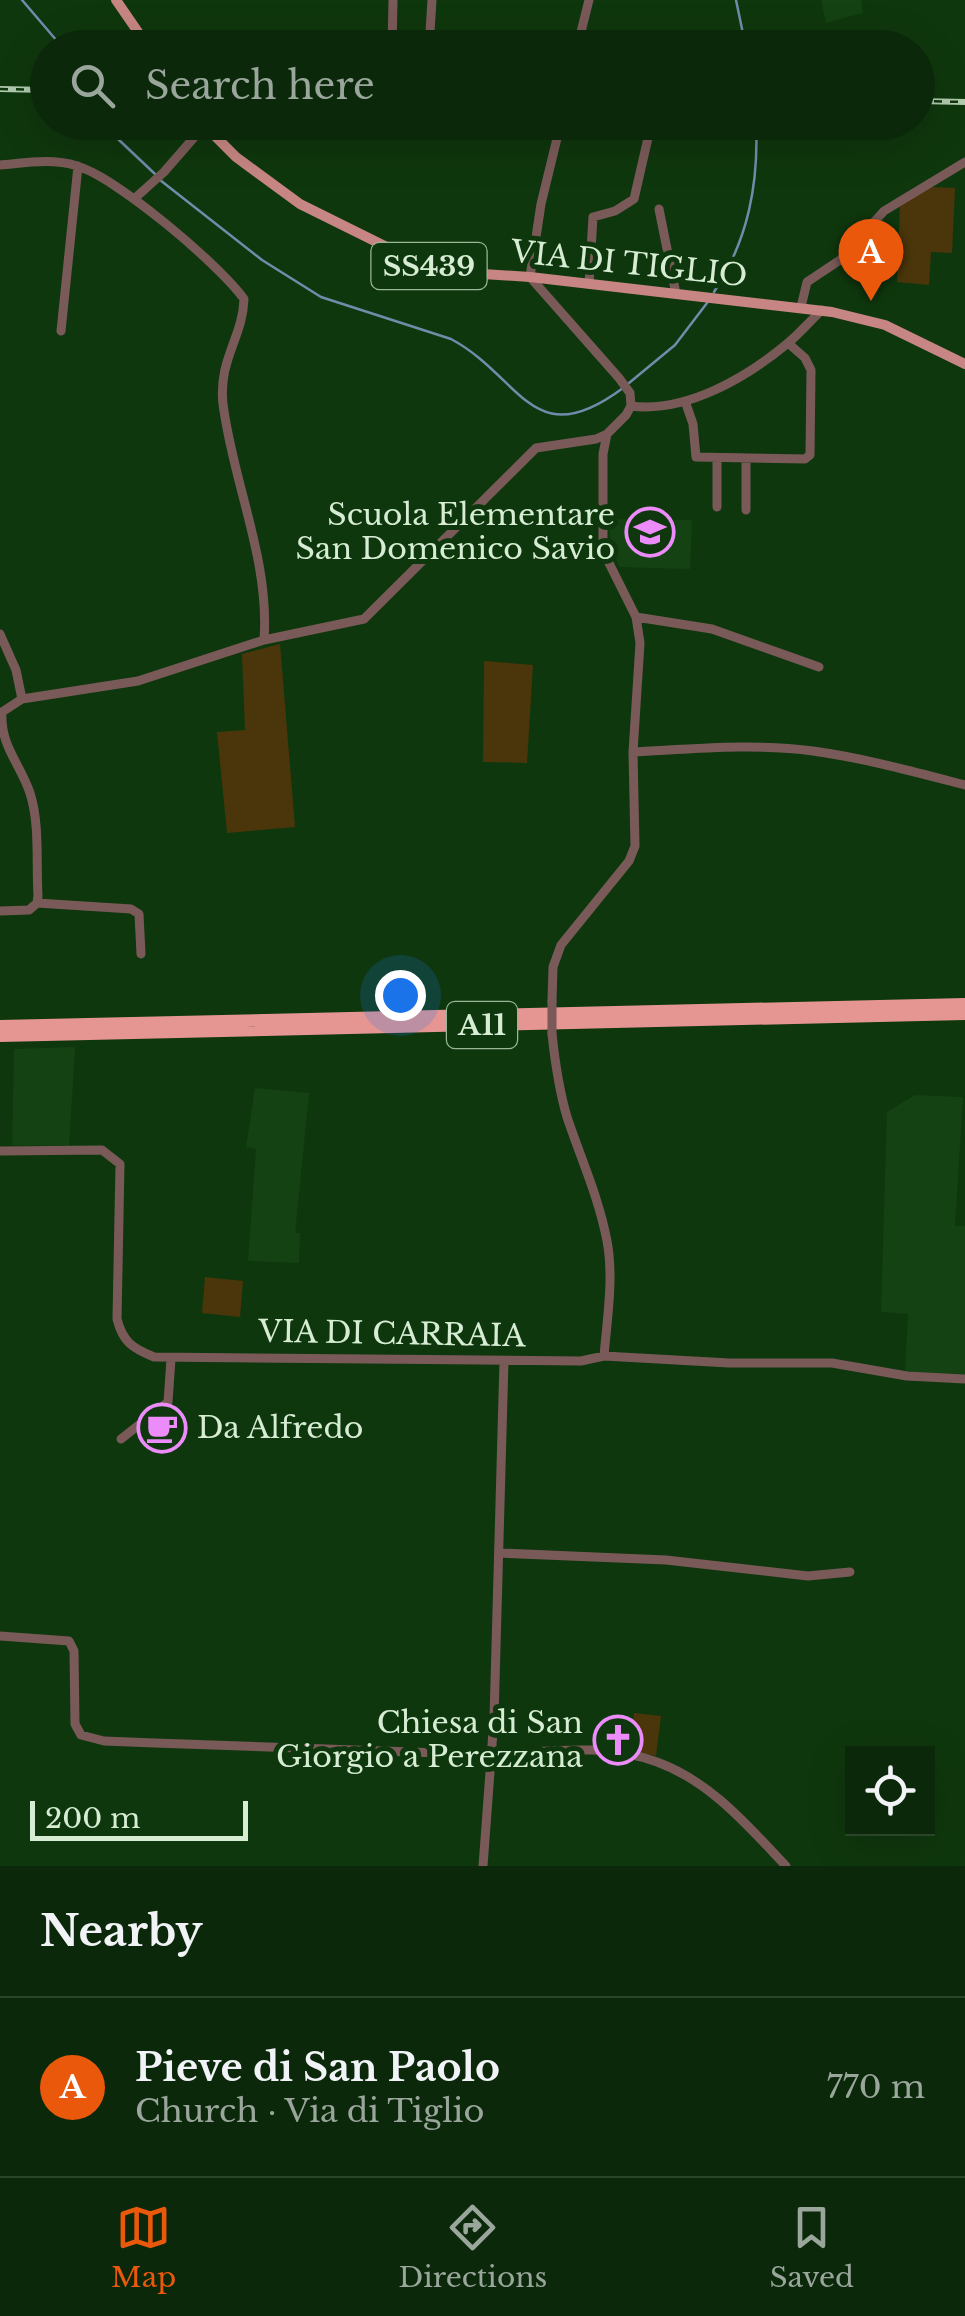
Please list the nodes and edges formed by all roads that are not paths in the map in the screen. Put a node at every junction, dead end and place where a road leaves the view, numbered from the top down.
1 (116, 0) edge
2 (393, 0) edge
3 (432, 0) edge
4 (588, 0) edge
5 (137, 30) edge
6 (392, 30) edge
7 (430, 30) edge
8 (581, 30) edge
9 (189, 140) edge
10 (219, 140) edge
11 (556, 140) edge
12 (648, 140) edge
13 (965, 162) edge
14 (0, 165) edge
15 (78, 166) junction
16 (134, 199) junction
17 (659, 210) dead end
18 (530, 277) junction
19 (589, 284) junction
20 (676, 294) junction
21 (801, 307) junction
22 (822, 310) junction
23 (61, 331) dead end
24 (788, 343) junction
25 (965, 364) edge
26 (685, 400) junction
27 (631, 406) junction
28 (607, 434) junction
29 (717, 458) junction
30 (746, 458) junction
31 (717, 507) dead end
32 (746, 510) dead end
33 (636, 616) junction
34 (0, 634) edge
35 (264, 640) junction
36 (819, 667) dead end
37 (22, 699) junction
38 (633, 752) junction
39 (965, 786) edge
40 (37, 903) junction
41 (0, 911) edge
42 (141, 954) dead end
43 (965, 1004) edge
44 (965, 1014) edge
45 (0, 1026) edge
46 (0, 1036) edge
47 (0, 1151) edge
48 (604, 1356) junction
49 (171, 1360) junction
50 (504, 1361) junction
51 (965, 1379) edge
52 (120, 1439) dead end
53 (499, 1552) junction
54 (850, 1572) dead end
55 (0, 1636) edge
56 (491, 1754) junction
57 (482, 1866) edge
58 (786, 1866) edge

1 - 5 main road
2 - 6 street
3 - 7 street
4 - 8 street
9 - 16 street
10 - 18 main road, VIA DI TIGLIO / SS439
11 - 18 street
12 - 19 street
13 - 21 street
14 - 15 street
15 - 16 street
15 - 23 street
16 - 35 street
17 - 20 street
18 - 19 main road, VIA DI TIGLIO / SS439
18 - 27 street
19 - 20 main road, VIA DI TIGLIO / SS439
20 - 21 main road, VIA DI TIGLIO / SS439
21 - 22 main road, VIA DI TIGLIO / SS439
22 - 24 street
22 - 25 main road, VIA DI TIGLIO / SS439
24 - 26 street
24 - 30 street
26 - 27 street
26 - 29 street
27 - 28 street
28 - 33 street
28 - 35 street
29 - 30 street
29 - 31 street
30 - 32 street
33 - 36 street
33 - 38 street
34 - 37 street
35 - 37 street
37 - 40 street
38 - 39 street
38 - 48 street, bridge
40 - 41 street
40 - 42 street
43 - 45 highway, A11
44 - 46 highway, A11
47 - 49 street, VIA DI CARRAIA
48 - 50 street, VIA DI CARRAIA
48 - 51 street, VIA DI CARRAIA
49 - 50 street, VIA DI CARRAIA
49 - 52 street
50 - 53 street
53 - 54 street
53 - 56 street
55 - 56 street
56 - 57 street
56 - 58 street

